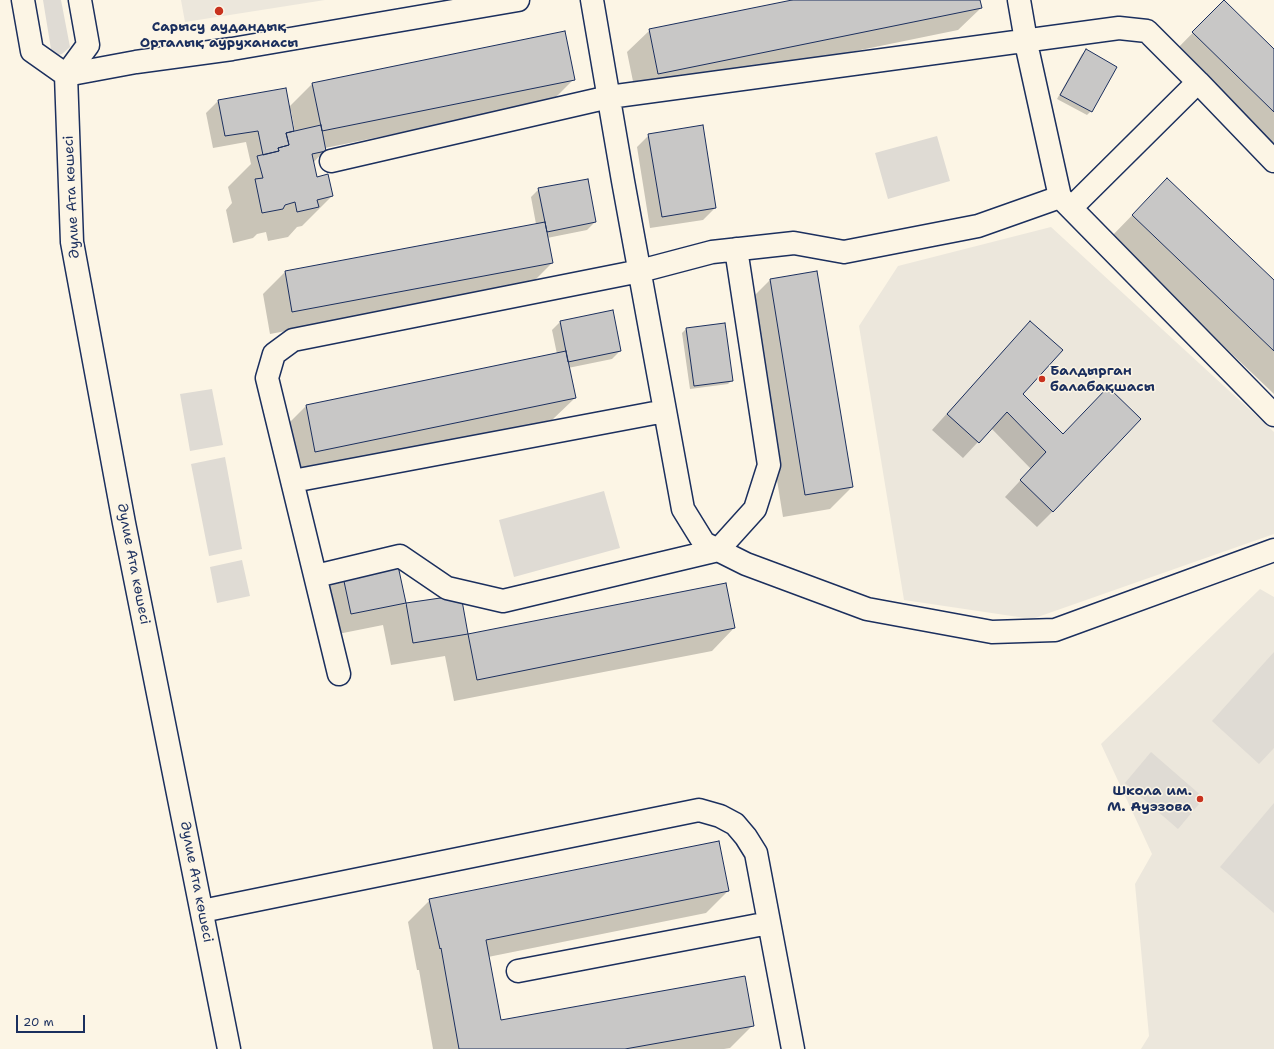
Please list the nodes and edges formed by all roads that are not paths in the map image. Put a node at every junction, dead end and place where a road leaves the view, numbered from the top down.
1 (23, 0) edge
2 (80, 0) edge
3 (518, 0) edge
4 (592, 0) edge
5 (1019, 0) edge
6 (1026, 40) junction
7 (66, 75) junction
8 (1198, 82) junction
9 (609, 97) junction
10 (1274, 160) edge
11 (331, 161) dead end
12 (1065, 202) junction
13 (736, 250) junction
14 (640, 271) junction
15 (665, 411) junction
16 (1274, 415) edge
17 (292, 481) junction
18 (718, 550) junction
19 (1274, 550) edge
20 (316, 576) junction
21 (339, 674) dead end
22 (202, 911) junction
23 (769, 923) junction
24 (518, 971) dead end
25 (230, 1049) edge
26 (793, 1049) edge

1 - 7 main road
2 - 7 main road
3 - 7 main road
4 - 9 main road
5 - 6 main road
6 - 8 main road
6 - 9 main road
6 - 12 main road
7 - 22 main road, Әулие Ата көшесі
8 - 10 main road
8 - 12 main road
9 - 11 main road
9 - 14 main road
12 - 13 main road
12 - 16 main road
13 - 14 main road
13 - 18 main road
14 - 15 main road
14 - 17 main road
15 - 17 main road
15 - 18 main road
17 - 20 main road
18 - 19 main road
18 - 20 main road
20 - 21 main road
22 - 23 main road
22 - 25 main road, Әулие Ата көшесі
23 - 24 main road
23 - 26 main road

